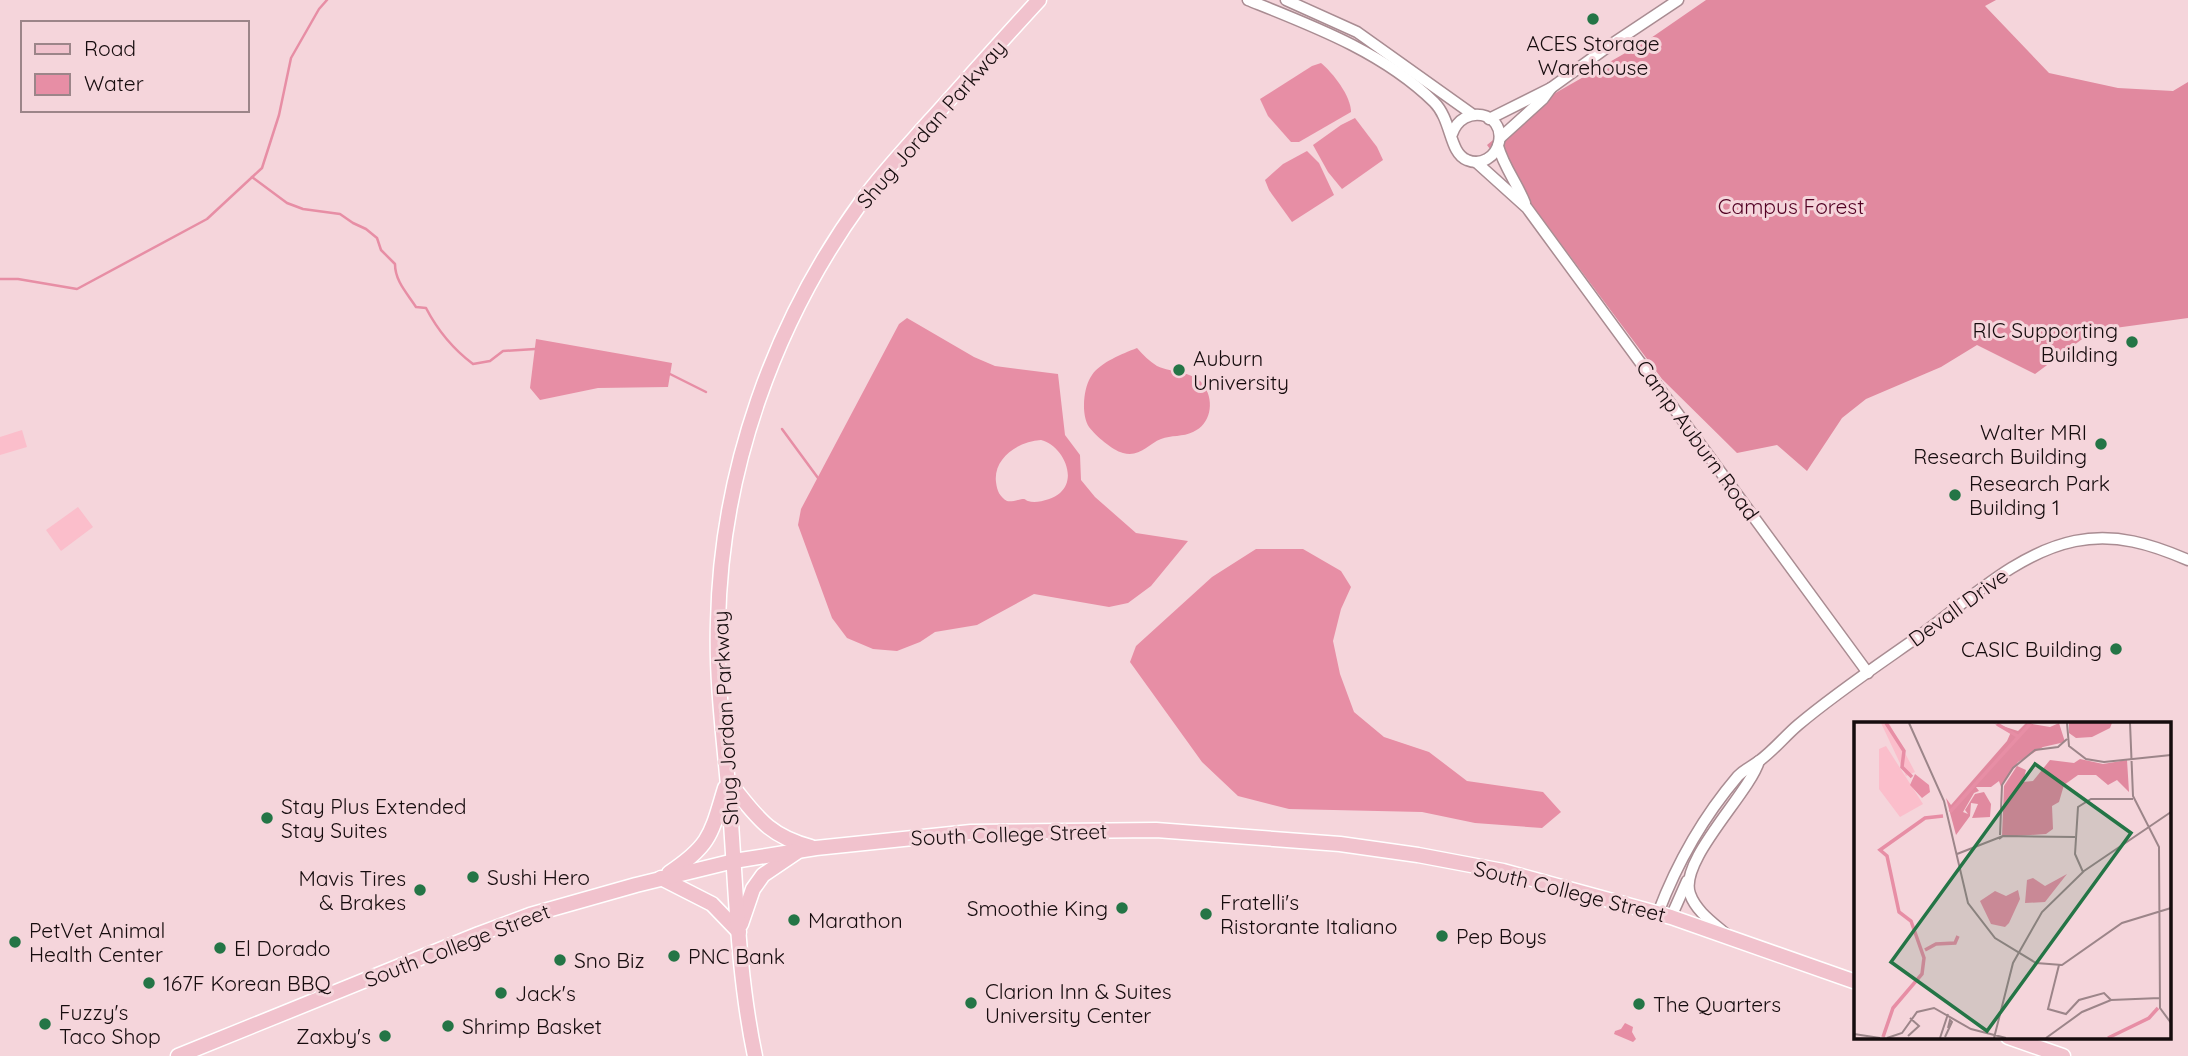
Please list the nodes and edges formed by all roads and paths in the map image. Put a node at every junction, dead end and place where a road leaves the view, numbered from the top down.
1 (1038, 0) edge
2 (1248, 0) edge
3 (1286, 0) edge
4 (1678, 0) edge
5 (1551, 88) junction
6 (1472, 114) junction
7 (1489, 119) junction
8 (1452, 134) junction
9 (1499, 142) junction
10 (1476, 162) junction
11 (1527, 208) junction
12 (2188, 560) edge
13 (1868, 673) junction
14 (1759, 761) junction
15 (728, 780) junction
16 (816, 848) junction
17 (798, 851) junction
18 (734, 861) junction
19 (661, 878) junction
20 (1687, 881) junction
21 (1665, 915) junction
22 (739, 932) junction
23 (1728, 935) junction
24 (1854, 981) edge
25 (2011, 1038) edge
26 (178, 1056) edge
27 (755, 1056) edge
28 (2063, 1056) edge

1 - 15 main road, Shug Jordan Parkway
2 - 8 street
3 - 6 street
4 - 5 street
5 - 7 street
5 - 9 street
6 - 7 street
6 - 8 street
7 - 9 street
8 - 10 street
9 - 10 street
9 - 11 street, Camp Auburn Road
10 - 11 street, Camp Auburn Road
11 - 13 street, Camp Auburn Road
12 - 13 street, Devall Drive
13 - 14 street, Devall Drive
14 - 20 street
14 - 21 street, Devall Drive
15 - 16 main road
15 - 18 main road, Shug Jordan Parkway
15 - 19 main road
16 - 17 main road, South College Street
16 - 21 main road, South College Street
17 - 18 main road, South College Street
17 - 22 main road
18 - 19 main road, South College Street
18 - 22 main road, Shug Jordan Parkway
19 - 22 main road
19 - 26 main road, South College Street
20 - 21 street
20 - 23 street
21 - 23 main road, South College Street
22 - 27 main road, Shug Jordan Parkway
23 - 24 main road, South College Street
25 - 28 main road

